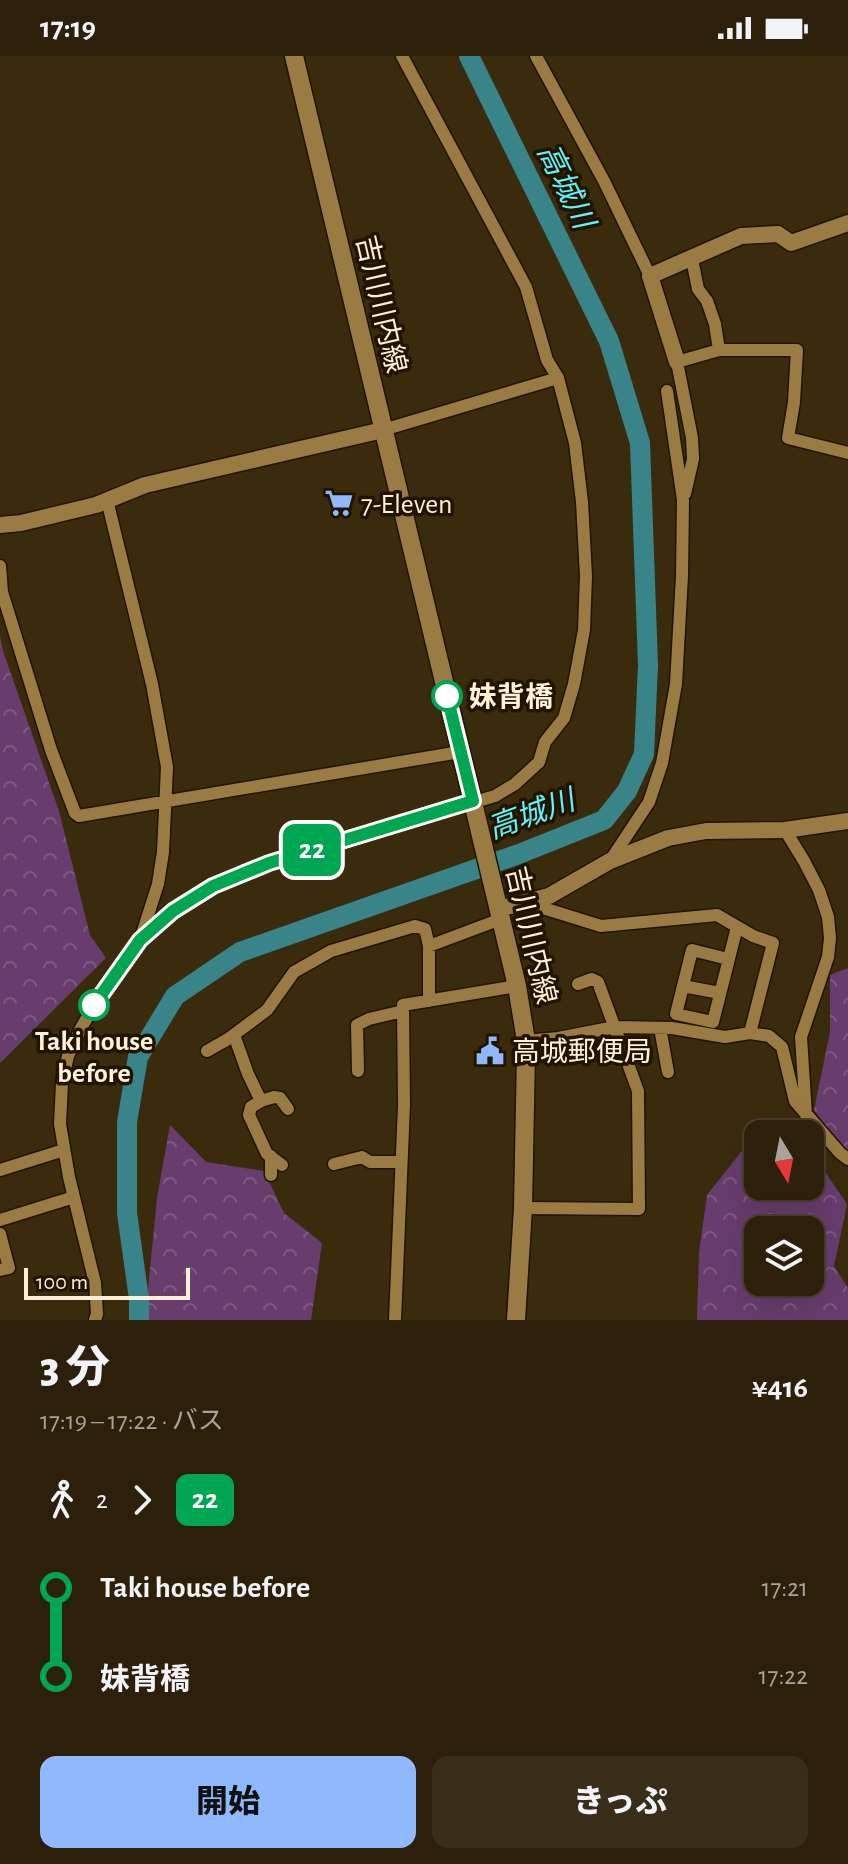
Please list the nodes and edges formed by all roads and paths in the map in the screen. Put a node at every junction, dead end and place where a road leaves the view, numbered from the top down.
1 (294, 56) edge
2 (402, 56) edge
3 (536, 56) edge
4 (848, 223) edge
5 (692, 259) junction
6 (650, 276) junction
7 (719, 350) junction
8 (677, 362) junction
9 (558, 378) junction
10 (667, 391) dead end
11 (383, 430) junction
12 (848, 453) edge
13 (107, 500) junction
14 (683, 500) junction
15 (0, 525) edge
16 (0, 566) edge
17 (460, 752) junction
18 (473, 801) junction
19 (165, 802) junction
20 (848, 821) edge
21 (785, 830) junction
22 (610, 861) junction
23 (533, 901) junction
24 (497, 906) junction
25 (737, 927) junction
26 (140, 940) junction
27 (429, 946) junction
28 (728, 959) junction
29 (578, 984) dead end
30 (517, 986) junction
31 (683, 986) junction
32 (720, 993) junction
33 (429, 1001) junction
34 (403, 1011) junction
35 (615, 1027) junction
36 (660, 1028) junction
37 (750, 1033) junction
38 (234, 1035) junction
39 (526, 1041) junction
40 (207, 1051) dead end
41 (358, 1071) dead end
42 (668, 1072) dead end
43 (261, 1101) junction
44 (288, 1109) dead end
45 (806, 1115) junction
46 (64, 1150) junction
47 (271, 1156) junction
48 (848, 1159) edge
49 (401, 1162) junction
50 (334, 1164) dead end
51 (282, 1165) dead end
52 (0, 1170) edge
53 (271, 1175) dead end
54 (74, 1197) junction
55 (523, 1208) junction
56 (0, 1220) edge
57 (0, 1234) edge
58 (0, 1270) edge
59 (95, 1320) edge
60 (395, 1320) edge
61 (516, 1320) edge

1 - 11 main road, 吉川川内線
2 - 9 street
3 - 6 street
4 - 5 street
5 - 6 street
5 - 7 street
6 - 8 street
7 - 8 street
7 - 12 street
8 - 14 street
9 - 11 street
9 - 18 street
10 - 14 street
11 - 13 street
11 - 17 main road, 吉川川内線
13 - 15 street
13 - 19 street
14 - 22 street
16 - 19 street
17 - 18 main road, 吉川川内線
17 - 19 street
18 - 24 main road, 吉川川内線
18 - 26 street
19 - 26 street
20 - 21 street
21 - 22 street
21 - 45 street
22 - 23 street
23 - 24 street
23 - 25 street
24 - 27 street
24 - 30 main road, 吉川川内線
25 - 28 street
25 - 37 street
26 - 46 street
27 - 33 street
27 - 38 street
28 - 31 street
28 - 32 street
29 - 35 street
30 - 33 street
30 - 39 main road, 吉川川内線
31 - 32 street
31 - 32 street
33 - 34 street
34 - 41 street
34 - 49 street
35 - 36 street
35 - 39 street
35 - 55 street
36 - 37 street
36 - 42 street
37 - 45 street
38 - 40 street
38 - 43 street
39 - 55 main road, 吉川川内線
43 - 44 street
43 - 47 street
45 - 48 street
46 - 52 street
46 - 54 street
47 - 51 street
47 - 53 street
49 - 50 street
49 - 60 street
54 - 56 street
54 - 59 street
55 - 61 main road, 吉川川内線
57 - 58 street

